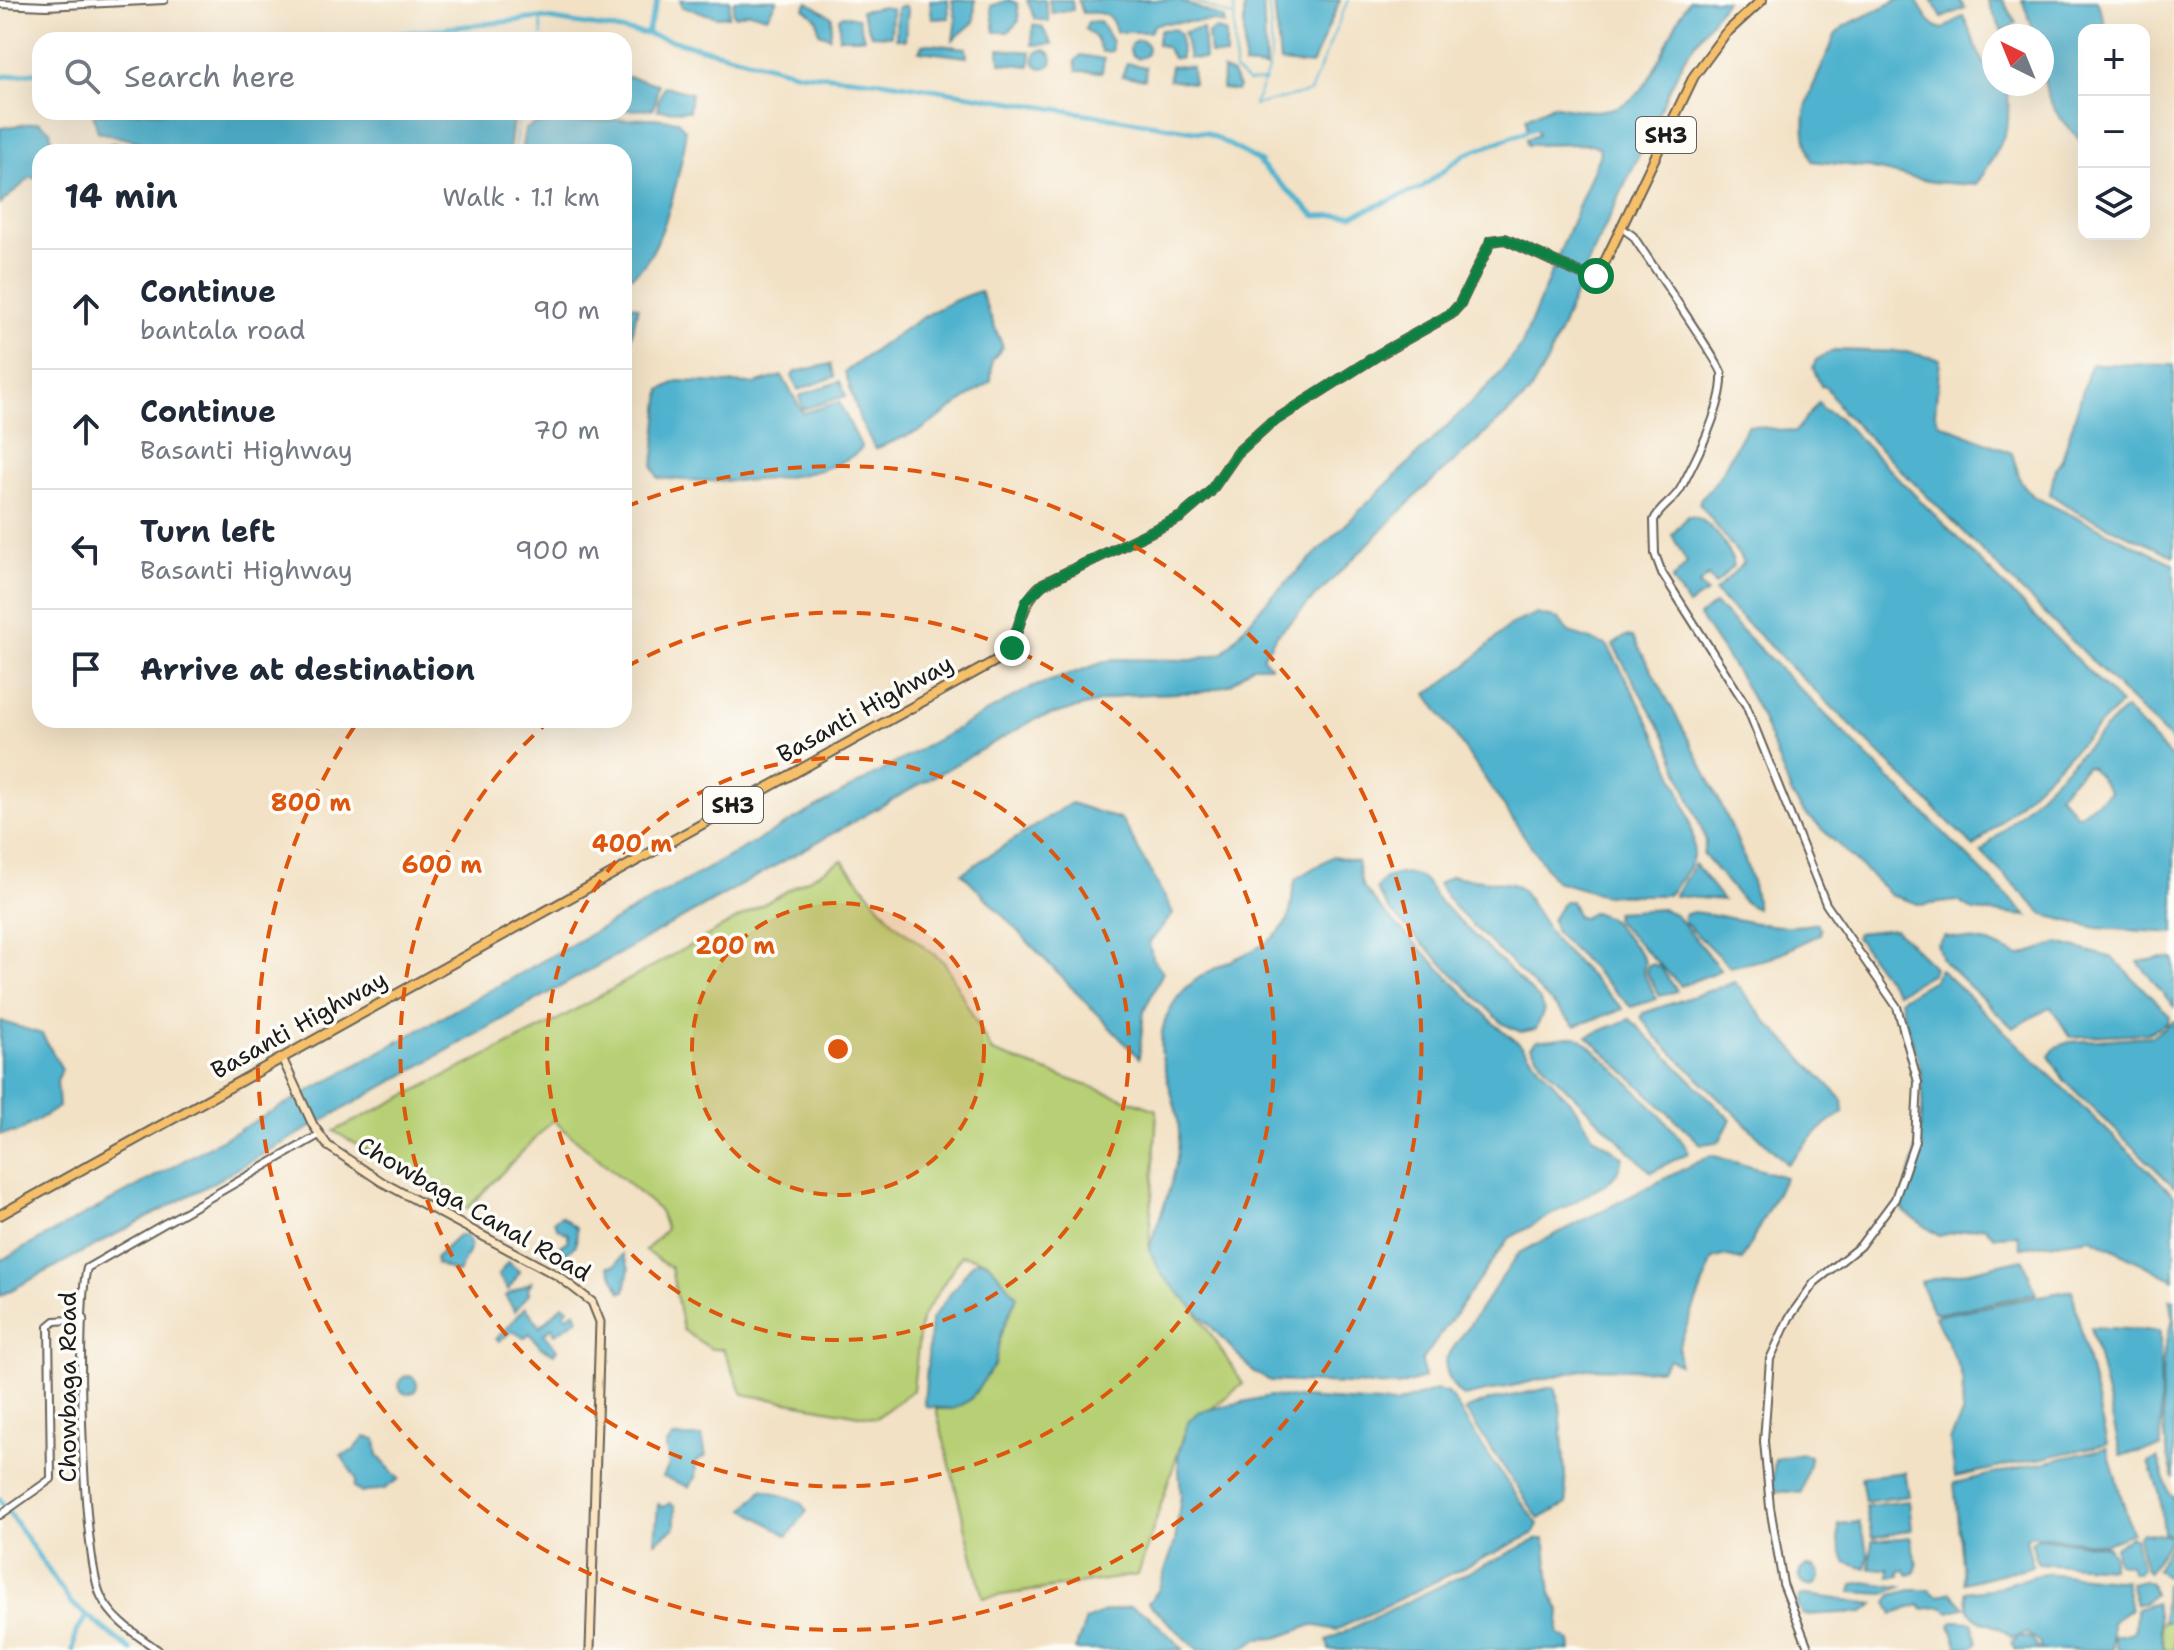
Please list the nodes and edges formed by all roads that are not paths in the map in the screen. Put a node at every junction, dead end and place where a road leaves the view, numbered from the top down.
1 (164, 0) edge
2 (1762, 0) edge
3 (0, 4) edge
4 (1622, 228) junction
5 (282, 1058) junction
6 (319, 1135) junction
7 (0, 1215) edge
8 (84, 1319) junction
9 (0, 1515) edge
10 (158, 1650) edge
11 (590, 1650) edge
12 (1809, 1650) edge

1 - 3 street
2 - 4 main road, SH3
4 - 5 main road, Basanti Highway / SH3
4 - 12 street
5 - 6 main road, Chowbaga Canal Road
5 - 7 main road, Basanti Highway / SH3
6 - 8 street, Chowbaga Road
6 - 11 main road, Chowbaga Canal Road
8 - 9 street
8 - 10 street, Chowbaga Road

